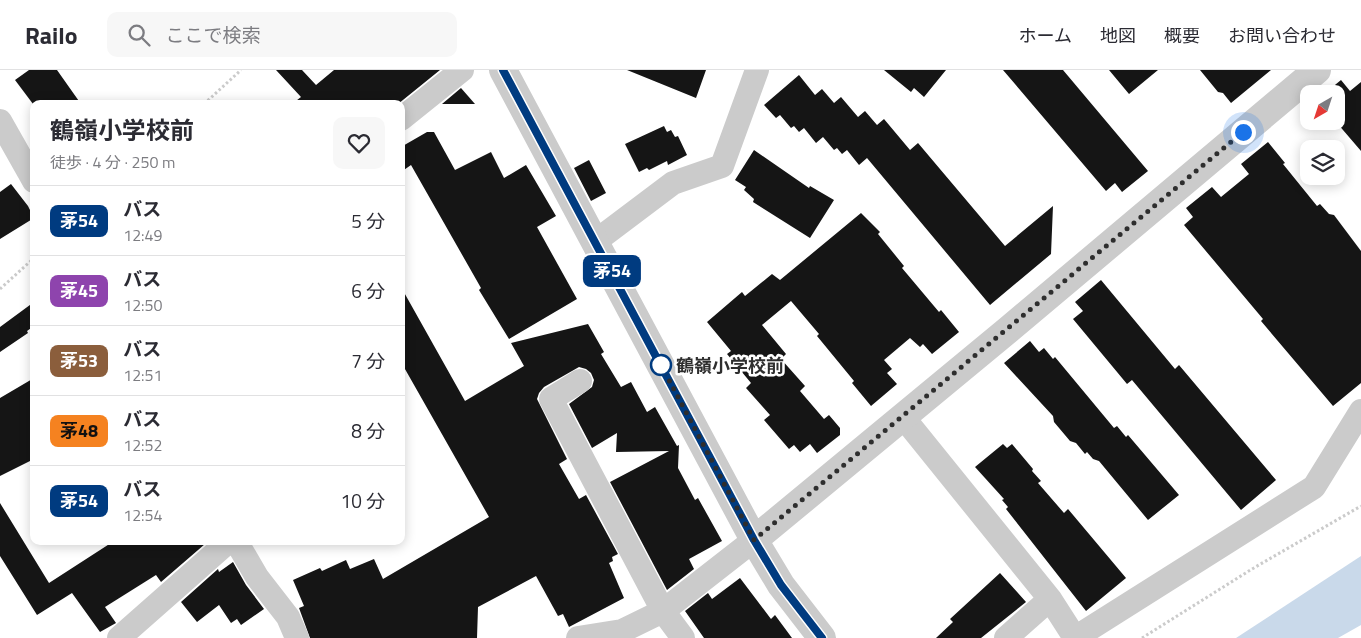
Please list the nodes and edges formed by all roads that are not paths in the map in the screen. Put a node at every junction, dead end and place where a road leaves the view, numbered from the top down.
1 (462, 70) edge
2 (503, 70) edge
3 (758, 70) edge
4 (1316, 70) edge
5 (405, 116) edge
6 (0, 121) edge
7 (30, 175) edge
8 (596, 241) junction
9 (580, 381) dead end
10 (1361, 410) edge
11 (903, 417) junction
12 (754, 540) junction
13 (224, 545) edge
14 (238, 545) edge
15 (1050, 599) junction
16 (663, 611) junction
17 (119, 638) edge
18 (297, 638) edge
19 (578, 638) edge
20 (683, 638) edge
21 (822, 638) edge
22 (1006, 638) edge
23 (1075, 638) edge

1 - 5 street
2 - 8 street
3 - 8 street
4 - 11 street
6 - 7 street
8 - 12 street
9 - 16 street
10 - 23 street
11 - 12 street
11 - 15 street
12 - 16 street
12 - 21 street
13 - 17 street
14 - 18 street
15 - 22 street
15 - 23 street
16 - 19 street
16 - 20 street

